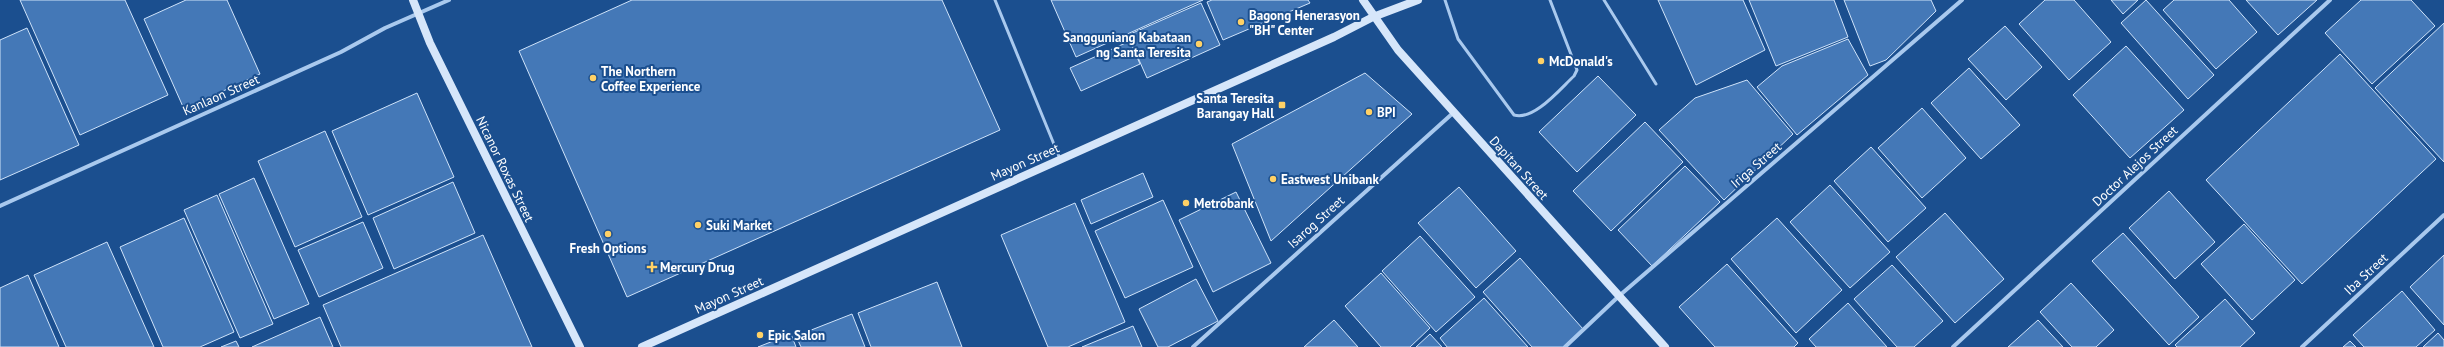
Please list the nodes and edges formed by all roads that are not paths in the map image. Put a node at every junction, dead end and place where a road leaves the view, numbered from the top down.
1 (413, 0) edge
2 (449, 0) edge
3 (995, 0) edge
4 (1363, 0) edge
5 (1418, 0) edge
6 (1445, 0) edge
7 (1550, 0) edge
8 (1604, 0) edge
9 (1962, 0) edge
10 (2330, 0) edge
11 (419, 13) junction
12 (1373, 17) junction
13 (1656, 84) dead end
14 (1453, 113) junction
15 (1060, 159) junction
16 (0, 206) edge
17 (2444, 216) edge
18 (1619, 296) junction
19 (580, 347) edge
20 (642, 347) edge
21 (1193, 347) edge
22 (1565, 347) edge
23 (1665, 347) edge
24 (1953, 347) edge
25 (2302, 347) edge

1 - 11 street, Nicanor Roxas Street
2 - 11 street, Kanlaon Street
3 - 15 lane
4 - 12 street, Dapitan Street
5 - 12 street, Mayon Street
6 - 7 lane
8 - 13 lane
9 - 18 street, Iriga Street
10 - 24 street, Doctor Alejos Street
11 - 16 street, Kanlaon Street
11 - 19 street, Nicanor Roxas Street
12 - 14 street, Dapitan Street
12 - 15 street, Mayon Street
14 - 18 street, Dapitan Street
14 - 21 street, Isarog Street
15 - 20 street, Mayon Street
17 - 25 street, Iba Street
18 - 22 street, Iriga Street
18 - 23 street, Dapitan Street

